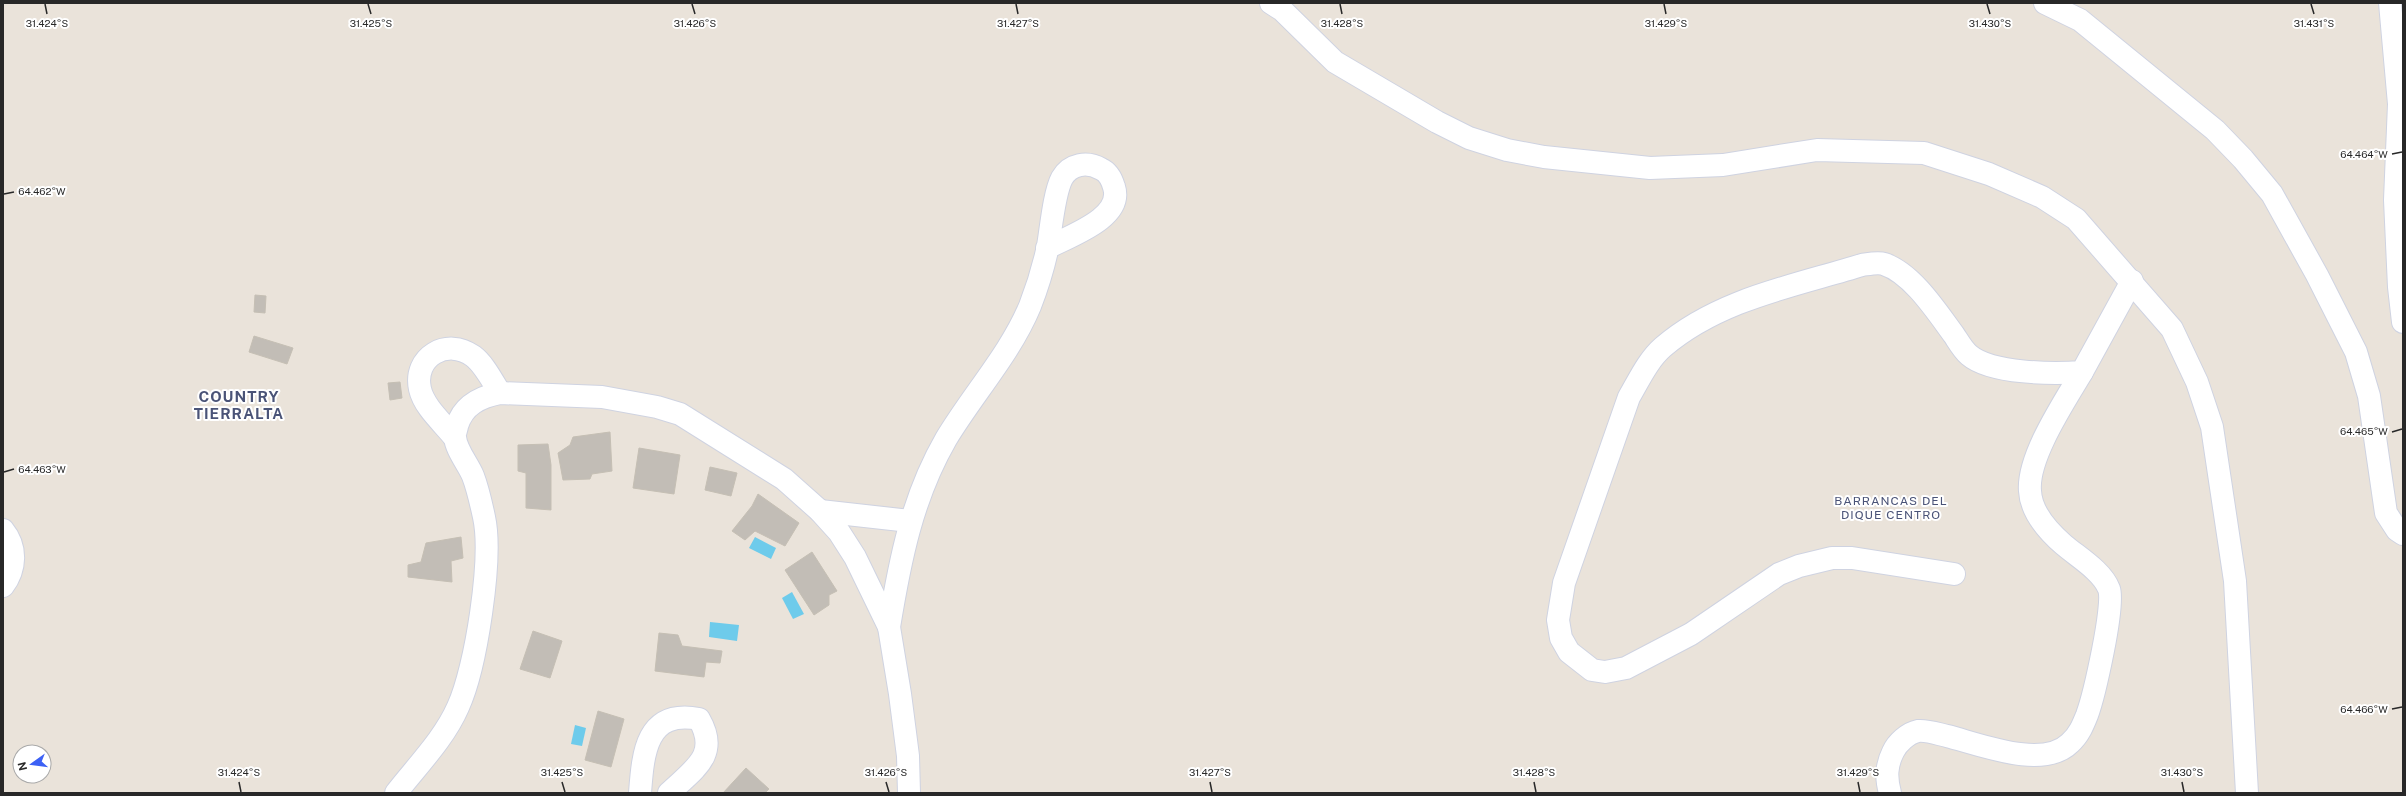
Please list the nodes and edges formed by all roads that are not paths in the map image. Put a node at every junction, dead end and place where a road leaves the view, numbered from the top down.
1 (1271, 3) edge
2 (2045, 3) edge
3 (2390, 3) edge
4 (1047, 248) dead end
5 (2132, 281) junction
6 (2403, 322) edge
7 (2082, 372) junction
8 (500, 393) junction
9 (454, 437) junction
10 (820, 511) junction
11 (910, 521) junction
12 (3, 530) edge
13 (2403, 534) edge
14 (1954, 574) dead end
15 (3, 586) edge
16 (889, 627) junction
17 (396, 793) edge
18 (640, 793) edge
19 (669, 793) edge
20 (909, 793) edge
21 (1890, 793) edge
22 (2247, 793) edge

1 - 5 street
2 - 13 street
3 - 6 street
4 - 11 street
5 - 7 street
5 - 22 street
7 - 14 street
7 - 21 street
8 - 9 street
8 - 9 street
8 - 10 street
9 - 17 street
10 - 11 street
10 - 16 street
11 - 16 street
12 - 15 street
16 - 20 street
18 - 19 street

